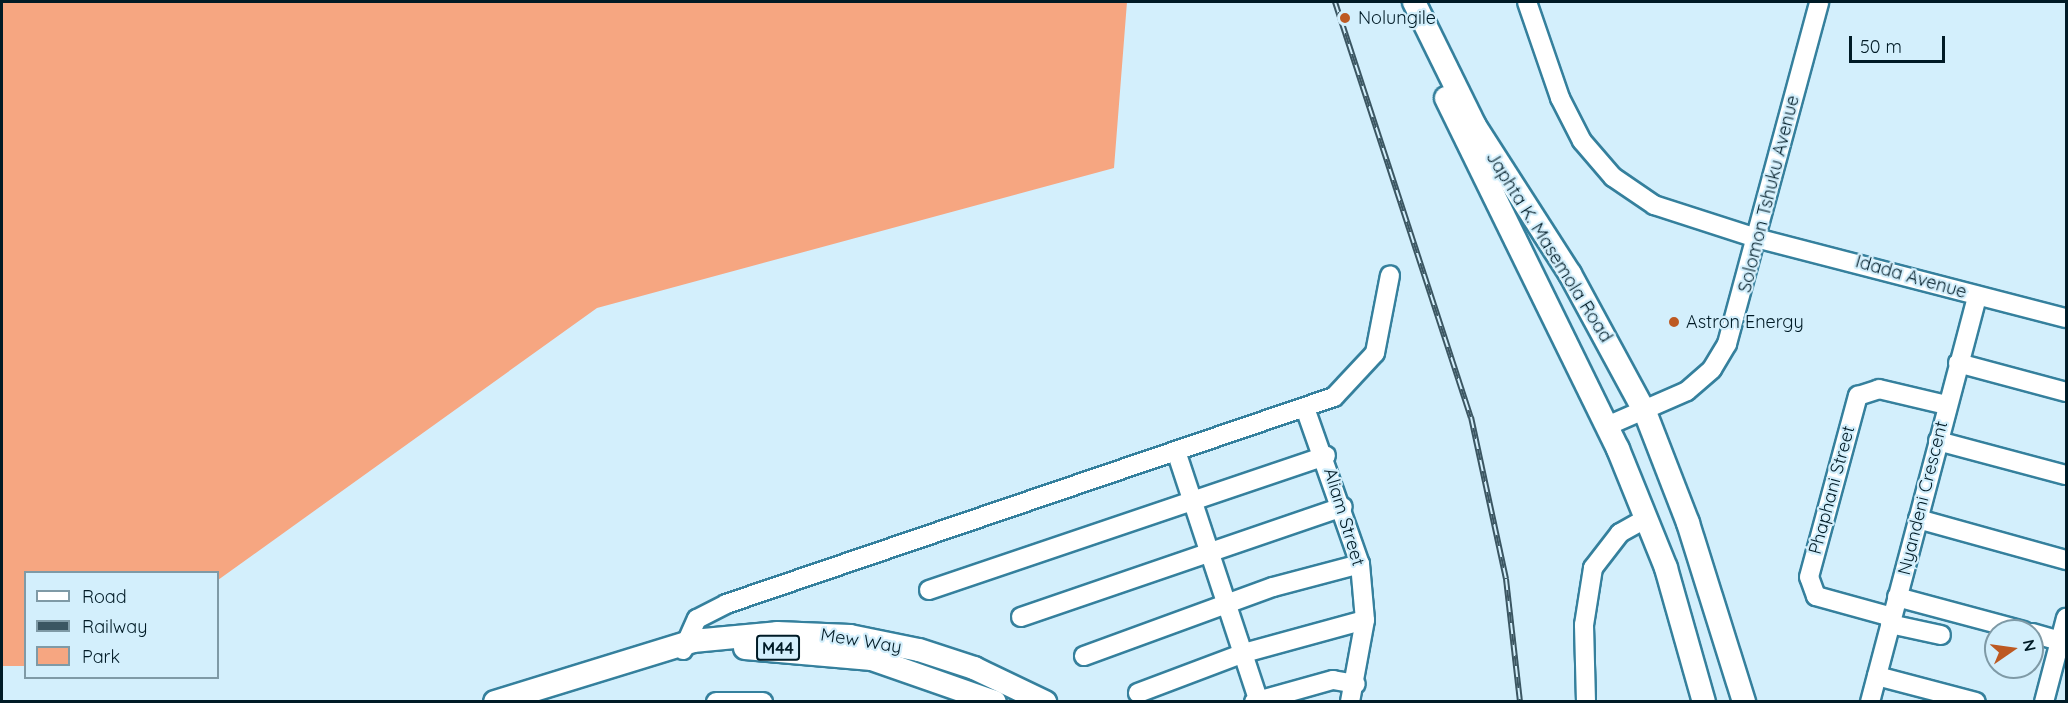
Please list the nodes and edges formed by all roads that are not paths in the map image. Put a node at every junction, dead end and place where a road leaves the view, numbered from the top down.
1 (1414, 2) edge
2 (1527, 2) edge
3 (1819, 2) edge
4 (1756, 238) junction
5 (1390, 275) dead end
6 (1977, 296) junction
7 (2067, 318) edge
8 (1959, 363) junction
9 (2067, 392) edge
10 (1946, 405) junction
11 (1305, 408) junction
12 (1645, 412) junction
13 (1607, 426) junction
14 (1938, 441) junction
15 (1176, 451) junction
16 (1326, 456) junction
17 (2067, 475) edge
18 (1193, 501) junction
19 (1343, 507) junction
20 (1647, 518) junction
21 (1918, 519) junction
22 (1210, 551) junction
23 (2067, 560) edge
24 (1360, 564) junction
25 (929, 590) dead end
26 (1897, 597) junction
27 (1227, 604) junction
28 (1021, 617) dead end
29 (2067, 618) edge
30 (1365, 620) junction
31 (1891, 620) junction
32 (1984, 620) edge
33 (1941, 635) dead end
34 (2044, 636) edge
35 (2060, 641) junction
36 (679, 648) junction
37 (1244, 653) junction
38 (1084, 656) dead end
39 (1877, 676) junction
40 (1356, 684) junction
41 (1138, 693) dead end
42 (1736, 700) edge
43 (1257, 701) edge
44 (495, 702) edge
45 (716, 702) edge
46 (764, 702) edge
47 (995, 702) edge
48 (1045, 702) edge
49 (1350, 702) edge
50 (1586, 702) edge
51 (1704, 702) edge
52 (1870, 702) edge
53 (1976, 702) edge
54 (2044, 702) edge

1 - 12 main road, Japhta K. Masemola Road
1 - 13 main road, Japhta K. Masemola Road
2 - 4 street, Idada Avenue
3 - 4 street, Solomon Tshuku Avenue
4 - 6 street, Idada Avenue
4 - 12 street, Solomon Tshuku Avenue
5 - 11 street
6 - 7 street, Idada Avenue
6 - 8 street, Nyandeni Crescent
8 - 9 street
8 - 10 street, Nyandeni Crescent
10 - 14 street, Nyandeni Crescent
10 - 31 street, Phaphani Street
11 - 15 street
11 - 16 street, Aliam Street
12 - 13 street, Solomon Tshuku Avenue
12 - 42 main road, Japhta K. Masemola Road
13 - 20 main road, Japhta K. Masemola Road
14 - 17 street
14 - 21 street, Nyandeni Crescent
15 - 18 street
15 - 36 street
16 - 18 street
16 - 19 street, Aliam Street
18 - 22 street
18 - 25 street
19 - 22 street
19 - 24 street, Aliam Street
20 - 50 street
20 - 51 main road, Japhta K. Masemola Road
21 - 23 street
21 - 26 street, Nyandeni Crescent
22 - 27 street
22 - 28 street
24 - 27 street
24 - 30 street, Aliam Street
26 - 31 street, Nyandeni Crescent
26 - 32 street
27 - 37 street
27 - 38 street
29 - 35 street
30 - 37 street
30 - 40 street, Aliam Street
31 - 33 street
31 - 39 street, Nyandeni Crescent
34 - 35 street
35 - 54 street
36 - 44 main road, Mew Way / M44
36 - 47 main road, Mew Way / M44
36 - 48 main road, Mew Way / M44
37 - 41 street
37 - 43 street
39 - 52 street, Nyandeni Crescent
39 - 53 street
40 - 43 street
40 - 49 street, Aliam Street
45 - 46 street

